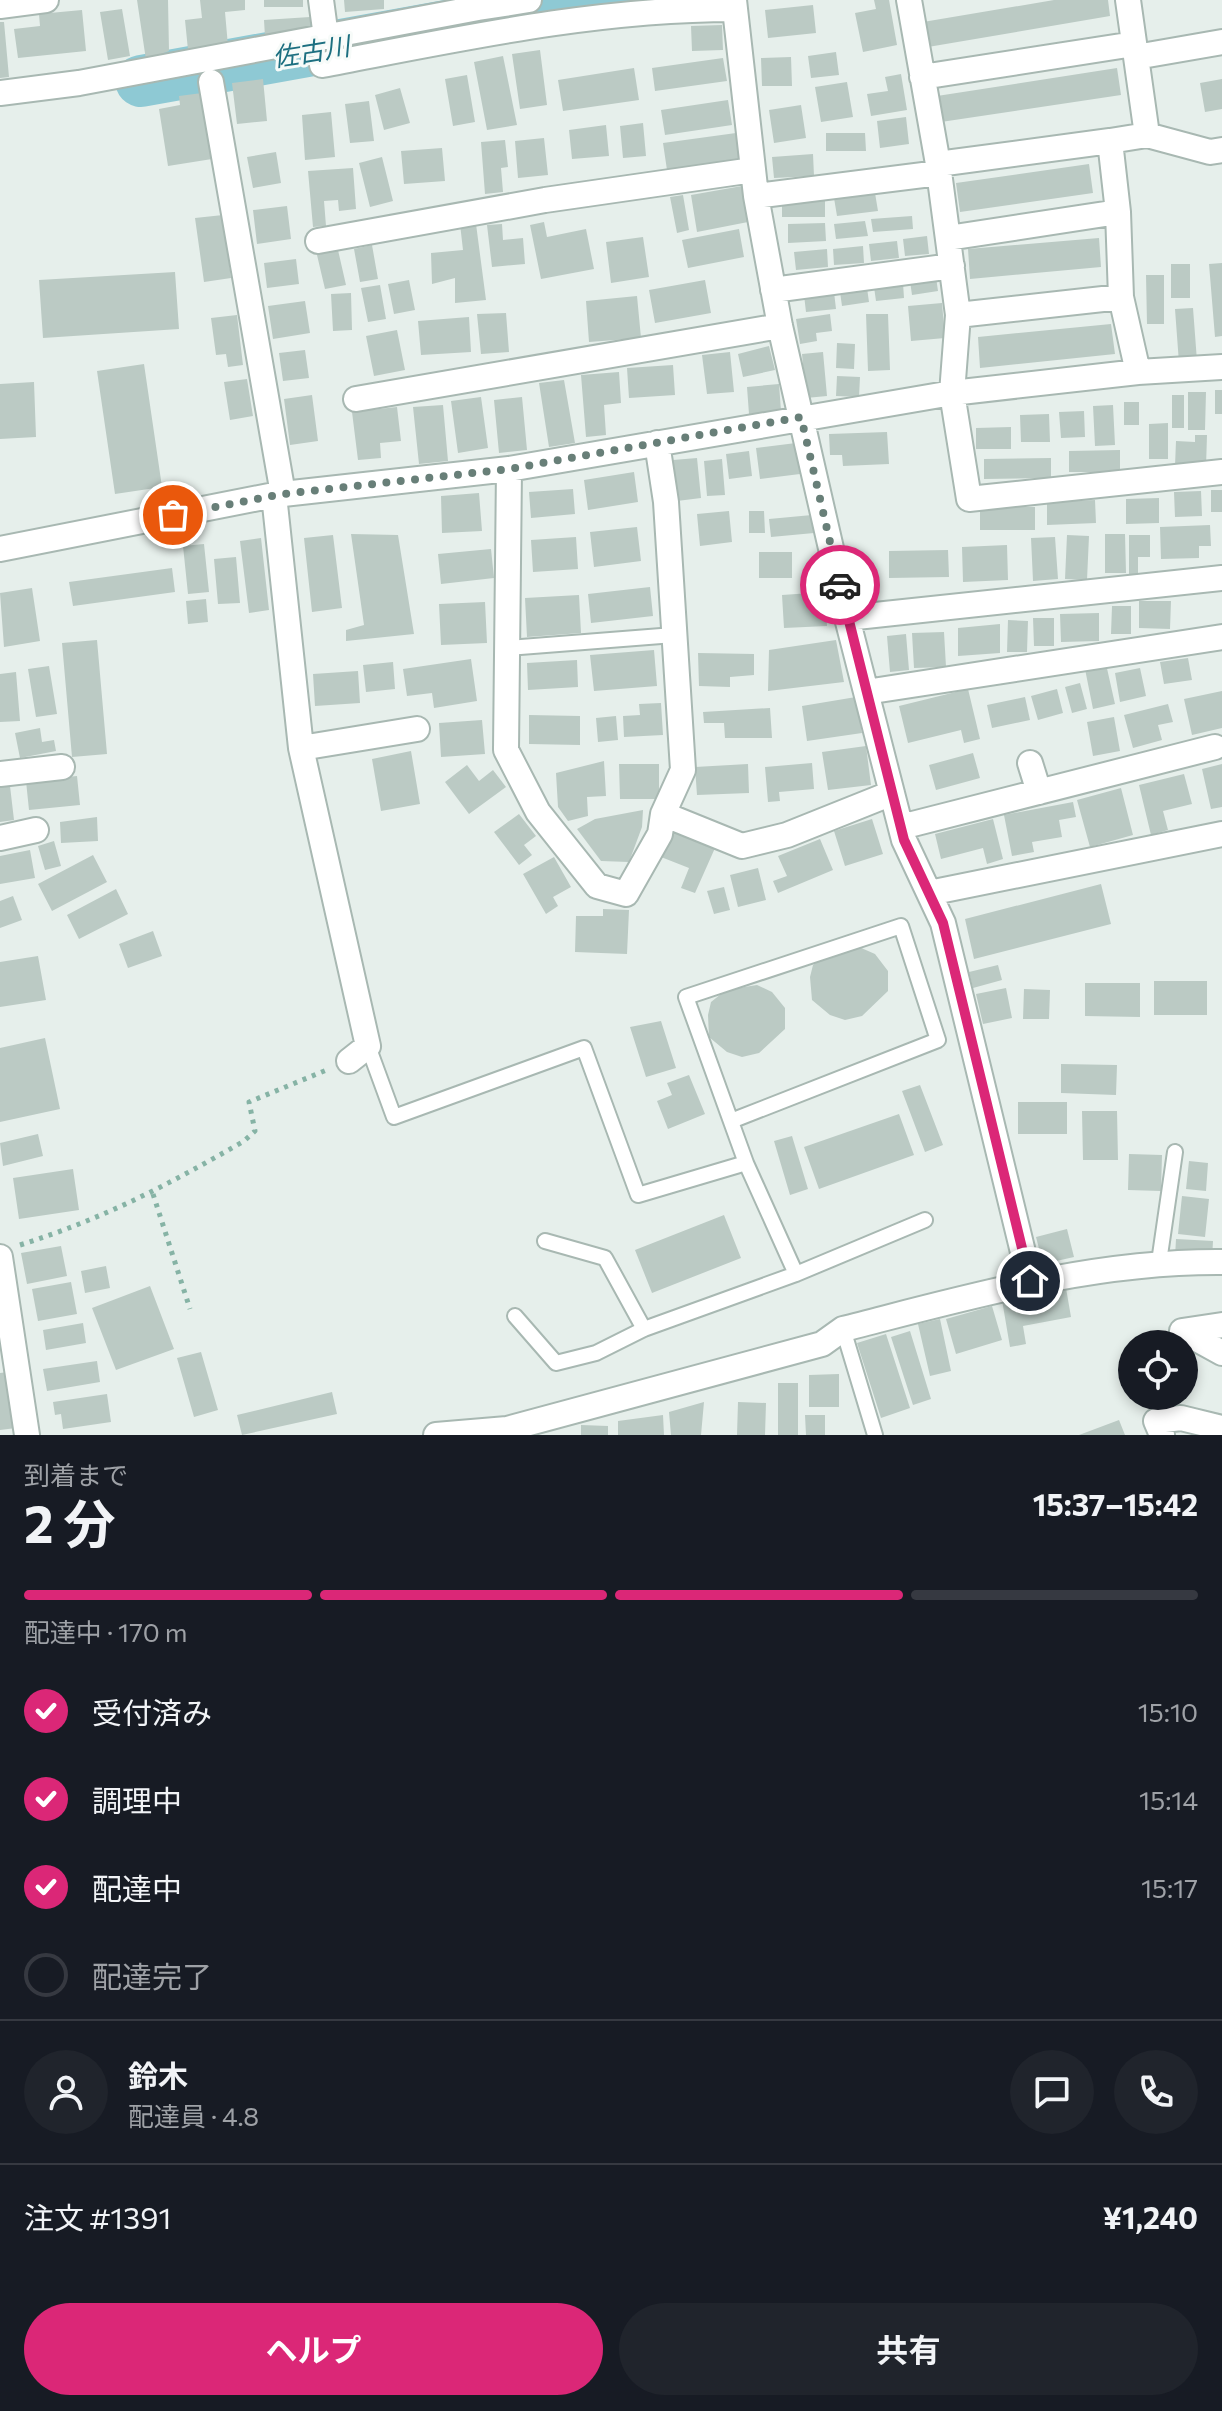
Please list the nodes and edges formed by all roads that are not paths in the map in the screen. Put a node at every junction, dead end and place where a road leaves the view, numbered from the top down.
1 (46, 0) edge
2 (321, 0) edge
3 (529, 0) edge
4 (909, 0) edge
5 (1128, 0) edge
6 (478, 4) edge
7 (734, 4) edge
8 (0, 6) edge
9 (326, 37) junction
10 (1222, 42) edge
11 (1135, 50) junction
12 (322, 65) dead end
13 (922, 77) junction
14 (211, 82) dead end
15 (0, 93) edge
16 (1147, 135) junction
17 (1110, 141) junction
18 (1222, 150) edge
19 (939, 168) junction
20 (753, 170) junction
21 (756, 196) junction
22 (1118, 212) junction
23 (948, 238) junction
24 (318, 241) dead end
25 (952, 266) junction
26 (773, 290) junction
27 (1121, 297) junction
28 (958, 315) junction
29 (780, 326) junction
30 (1222, 367) edge
31 (1138, 372) junction
32 (952, 393) junction
33 (356, 399) dead end
34 (801, 417) junction
35 (657, 443) junction
36 (509, 469) junction
37 (1222, 472) edge
38 (279, 494) junction
39 (0, 549) edge
40 (1222, 578) edge
41 (847, 618) junction
42 (674, 635) junction
43 (1222, 637) edge
44 (507, 648) junction
45 (866, 692) junction
46 (417, 729) dead end
47 (1215, 747) dead end
48 (301, 748) junction
49 (1030, 763) dead end
50 (62, 767) dead end
51 (0, 774) edge
52 (1039, 792) junction
53 (892, 793) junction
54 (663, 814) junction
55 (901, 827) junction
56 (36, 830) dead end
57 (1222, 834) edge
58 (0, 838) edge
59 (929, 893) junction
60 (358, 1054) joint
61 (731, 1121) junction
62 (1175, 1152) dead end
63 (746, 1163) junction
64 (925, 1220) dead end
65 (545, 1241) dead end
66 (7, 1252) edge
67 (1159, 1262) junction
68 (1222, 1262) edge
69 (796, 1274) junction
70 (1030, 1281) junction
71 (515, 1316) dead end
72 (1222, 1325) edge
73 (644, 1329) junction
74 (843, 1329) junction
75 (1222, 1353) edge
76 (1222, 1428) edge
77 (27, 1435) edge
78 (437, 1435) edge
79 (875, 1435) edge
80 (1162, 1435) edge

1 - 8 street
2 - 9 street
3 - 6 street
4 - 13 street
5 - 11 street
6 - 9 street
7 - 12 street
7 - 20 street
9 - 15 street
10 - 11 street
11 - 13 street
11 - 16 street
13 - 19 street
14 - 38 street
16 - 17 street
16 - 18 street
17 - 19 street
17 - 22 street
19 - 21 street
19 - 23 street
20 - 21 street
20 - 24 street
21 - 26 street
22 - 23 street
22 - 27 street
23 - 25 street
25 - 26 street
25 - 28 street
26 - 29 street
27 - 28 street
27 - 31 street
28 - 32 street
29 - 33 street
29 - 34 street
30 - 31 street
31 - 32 street
32 - 34 street
32 - 37 street
34 - 35 street
34 - 41 street
35 - 36 street
35 - 42 street
36 - 38 street
36 - 44 street
38 - 39 street
38 - 48 street
40 - 41 street
41 - 45 street
42 - 44 lane
42 - 54 street
43 - 45 street
44 - 54 street
45 - 53 street
46 - 48 street
47 - 52 street
48 - 60 street
49 - 52 street
50 - 51 street
52 - 55 street
53 - 54 street
53 - 55 street
55 - 59 street
56 - 58 street
57 - 59 street
59 - 70 street
60 - 63 lane
61 - 61 lane
61 - 63 lane
62 - 67 lane
63 - 69 lane
64 - 69 lane
65 - 73 lane
66 - 77 street
67 - 68 street
67 - 70 street
69 - 73 lane
70 - 74 street
71 - 73 lane
72 - 75 street
74 - 78 street
74 - 79 lane
76 - 80 street

